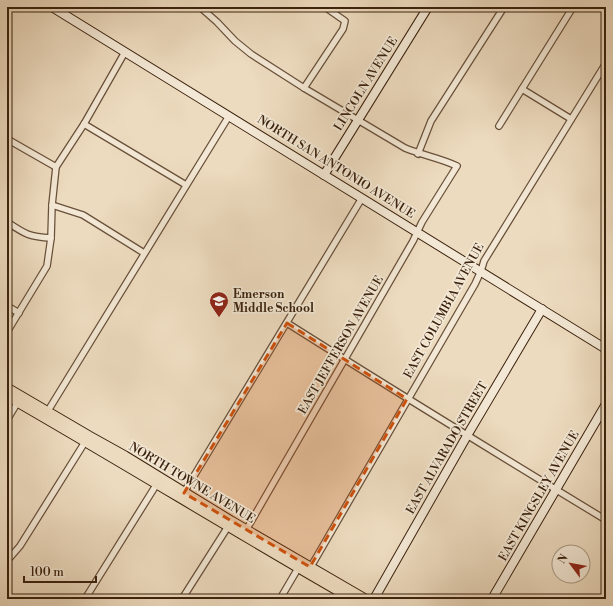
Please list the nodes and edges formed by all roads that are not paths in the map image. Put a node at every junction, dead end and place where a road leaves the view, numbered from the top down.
1 (52, 7) edge
2 (200, 7) edge
3 (325, 7) edge
4 (428, 7) edge
5 (504, 7) edge
6 (573, 7) edge
7 (126, 52) junction
8 (606, 63) edge
9 (304, 88) junction
10 (522, 89) junction
11 (229, 116) junction
12 (358, 119) junction
13 (571, 119) junction
14 (84, 124) junction
15 (499, 126) dead end
16 (7, 139) edge
17 (418, 154) junction
18 (56, 167) junction
19 (324, 175) junction
20 (186, 185) junction
21 (362, 198) junction
22 (52, 205) junction
23 (7, 222) edge
24 (418, 232) junction
25 (51, 238) junction
26 (144, 253) junction
27 (481, 272) junction
28 (7, 306) edge
29 (542, 309) junction
30 (19, 313) junction
31 (287, 323) junction
32 (7, 332) edge
33 (606, 349) edge
34 (345, 360) junction
35 (7, 388) edge
36 (7, 396) edge
37 (407, 398) junction
38 (19, 399) junction
39 (606, 404) edge
40 (46, 415) junction
41 (7, 420) edge
42 (468, 434) junction
43 (85, 442) junction
44 (159, 481) junction
45 (556, 490) junction
46 (182, 495) junction
47 (606, 520) edge
48 (229, 524) junction
49 (244, 532) junction
50 (7, 561) edge
51 (304, 568) junction
52 (85, 599) edge
53 (182, 599) edge
54 (280, 599) edge
55 (352, 599) edge
56 (365, 599) edge
57 (374, 599) edge
58 (492, 599) edge

1 - 7 street, NORTH SAN ANTONIO AVENUE
2 - 9 street
3 - 9 street
4 - 12 street, LINCOLN AVENUE
5 - 17 street
6 - 10 street
7 - 11 street, NORTH SAN ANTONIO AVENUE
7 - 14 street
8 - 13 street, EAST COLUMBIA AVENUE
9 - 12 street
10 - 13 street
10 - 15 street
11 - 19 street, NORTH SAN ANTONIO AVENUE
11 - 20 street
12 - 17 street
12 - 19 street, LINCOLN AVENUE
13 - 27 street, EAST COLUMBIA AVENUE
14 - 18 street
14 - 20 street
16 - 18 street
17 - 24 street, EAST JEFFERSON AVENUE
18 - 22 street
19 - 21 street, NORTH SAN ANTONIO AVENUE
20 - 26 street
21 - 24 street, NORTH SAN ANTONIO AVENUE
21 - 31 street
22 - 25 street
22 - 26 street
23 - 25 street
24 - 27 street, NORTH SAN ANTONIO AVENUE
24 - 34 street, EAST JEFFERSON AVENUE
25 - 30 street
26 - 40 street
27 - 29 street, NORTH SAN ANTONIO AVENUE
27 - 37 street, EAST COLUMBIA AVENUE
28 - 30 street
29 - 33 street, NORTH SAN ANTONIO AVENUE
29 - 42 street, EAST ALVARADO STREET
30 - 32 street
31 - 34 street
31 - 46 street
34 - 37 street
34 - 49 street, EAST JEFFERSON AVENUE
35 - 38 main road, NORTH TOWNE AVENUE
36 - 38 main road, NORTH TOWNE AVENUE
37 - 42 street
37 - 51 street, EAST COLUMBIA AVENUE
38 - 40 main road, NORTH TOWNE AVENUE
38 - 41 street
39 - 45 street, EAST KINGSLEY AVENUE
40 - 43 main road, NORTH TOWNE AVENUE
40 - 44 main road, NORTH TOWNE AVENUE
42 - 45 street
42 - 57 street, EAST ALVARADO STREET
43 - 44 main road, NORTH TOWNE AVENUE
43 - 50 street
44 - 46 main road, NORTH TOWNE AVENUE
44 - 52 street
45 - 47 street
45 - 58 street, EAST KINGSLEY AVENUE
46 - 48 main road, NORTH TOWNE AVENUE
48 - 49 main road, NORTH TOWNE AVENUE
48 - 53 street
49 - 51 main road, NORTH TOWNE AVENUE
51 - 54 street, EAST COLUMBIA AVENUE
51 - 55 main road, NORTH TOWNE AVENUE
51 - 56 main road, NORTH TOWNE AVENUE

